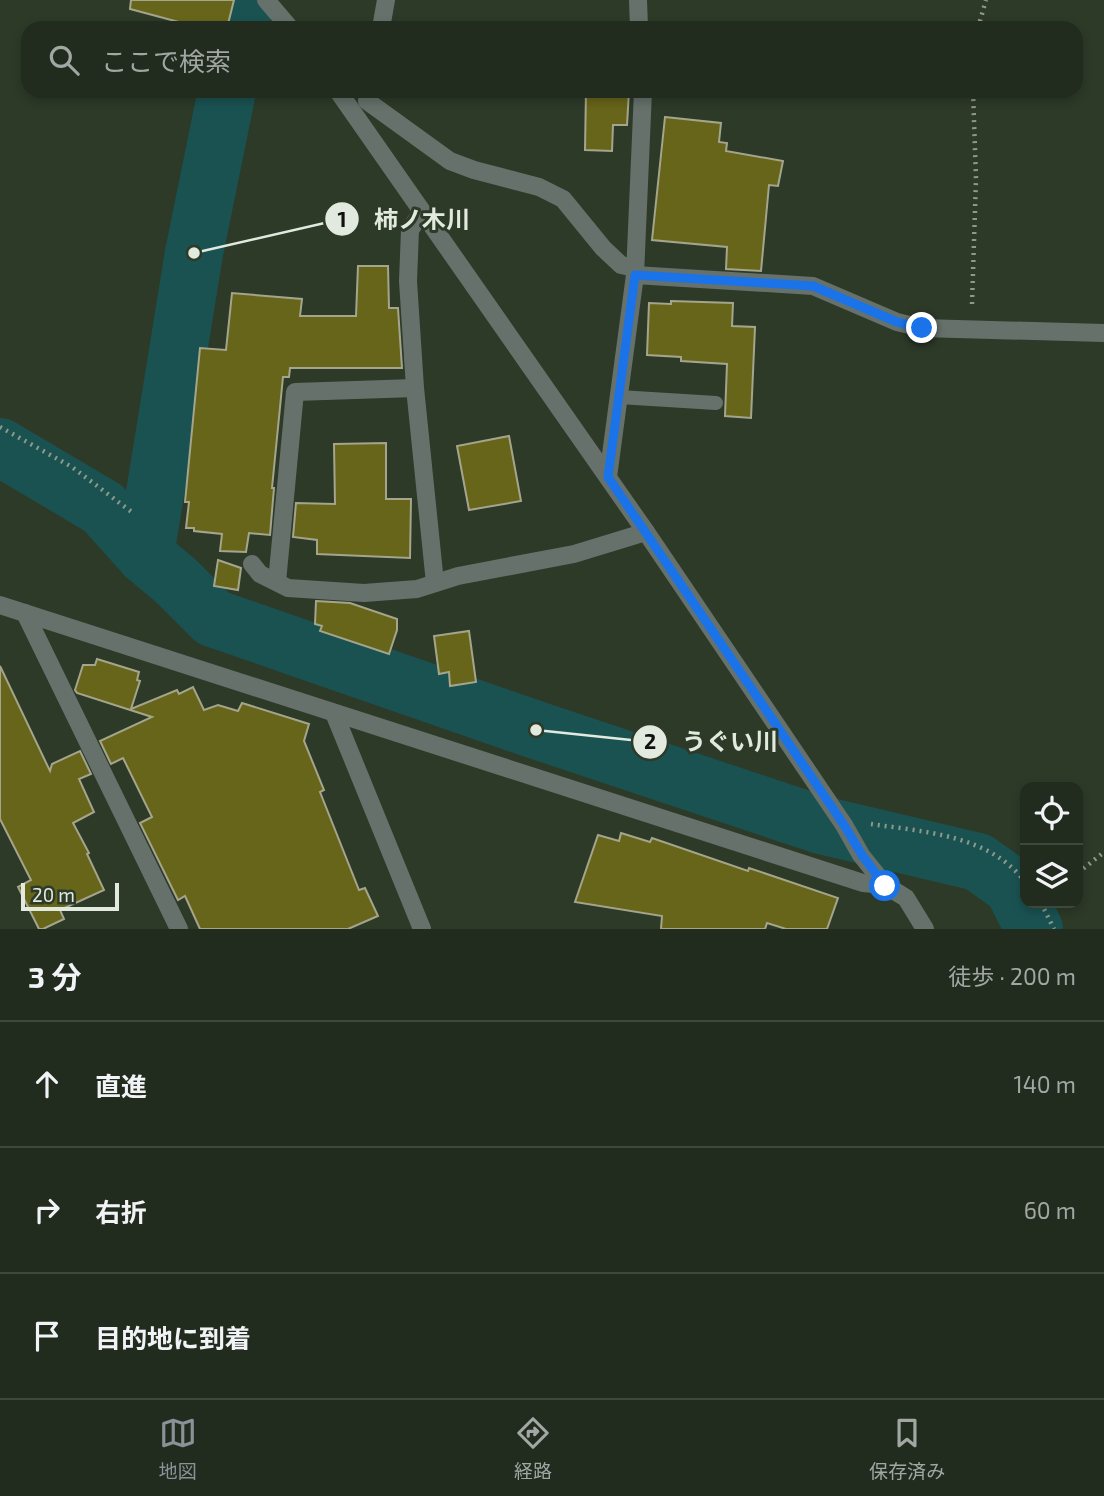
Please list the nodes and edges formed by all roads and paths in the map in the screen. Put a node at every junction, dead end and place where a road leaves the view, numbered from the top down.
1 (266, 0) edge
2 (386, 0) edge
3 (638, 0) edge
4 (986, 0) edge
5 (284, 21) edge
6 (382, 21) edge
7 (639, 21) edge
8 (980, 21) edge
9 (643, 98) edge
10 (973, 98) edge
11 (362, 101) edge
12 (421, 213) junction
13 (635, 272) junction
14 (971, 329) junction
15 (1104, 333) edge
16 (415, 388) junction
17 (619, 397) junction
18 (716, 403) dead end
19 (0, 427) edge
20 (608, 477) junction
21 (133, 513) dead end
22 (646, 532) junction
23 (252, 564) dead end
24 (277, 582) junction
25 (435, 583) junction
26 (0, 605) edge
27 (25, 613) junction
28 (334, 713) junction
29 (843, 823) junction
30 (1104, 852) edge
31 (1083, 869) edge
32 (1020, 875) edge
33 (885, 886) junction
34 (1044, 908) edge
35 (179, 929) edge
36 (422, 929) edge
37 (925, 929) edge
38 (1054, 929) edge

1 - 5 street
2 - 6 street
3 - 7 street
4 - 8 path
9 - 13 street
10 - 14 path
11 - 12 street
11 - 13 street
12 - 16 street
12 - 20 street
13 - 14 street
13 - 17 street
14 - 15 street
16 - 24 street
16 - 25 street
17 - 18 lane
17 - 20 street
19 - 21 path
20 - 22 street
22 - 25 street
22 - 29 street
23 - 24 street
24 - 25 street
26 - 27 street
27 - 28 street
27 - 35 street
28 - 33 street
28 - 36 street
29 - 32 path
29 - 33 street
30 - 31 path
33 - 37 street
34 - 38 path

